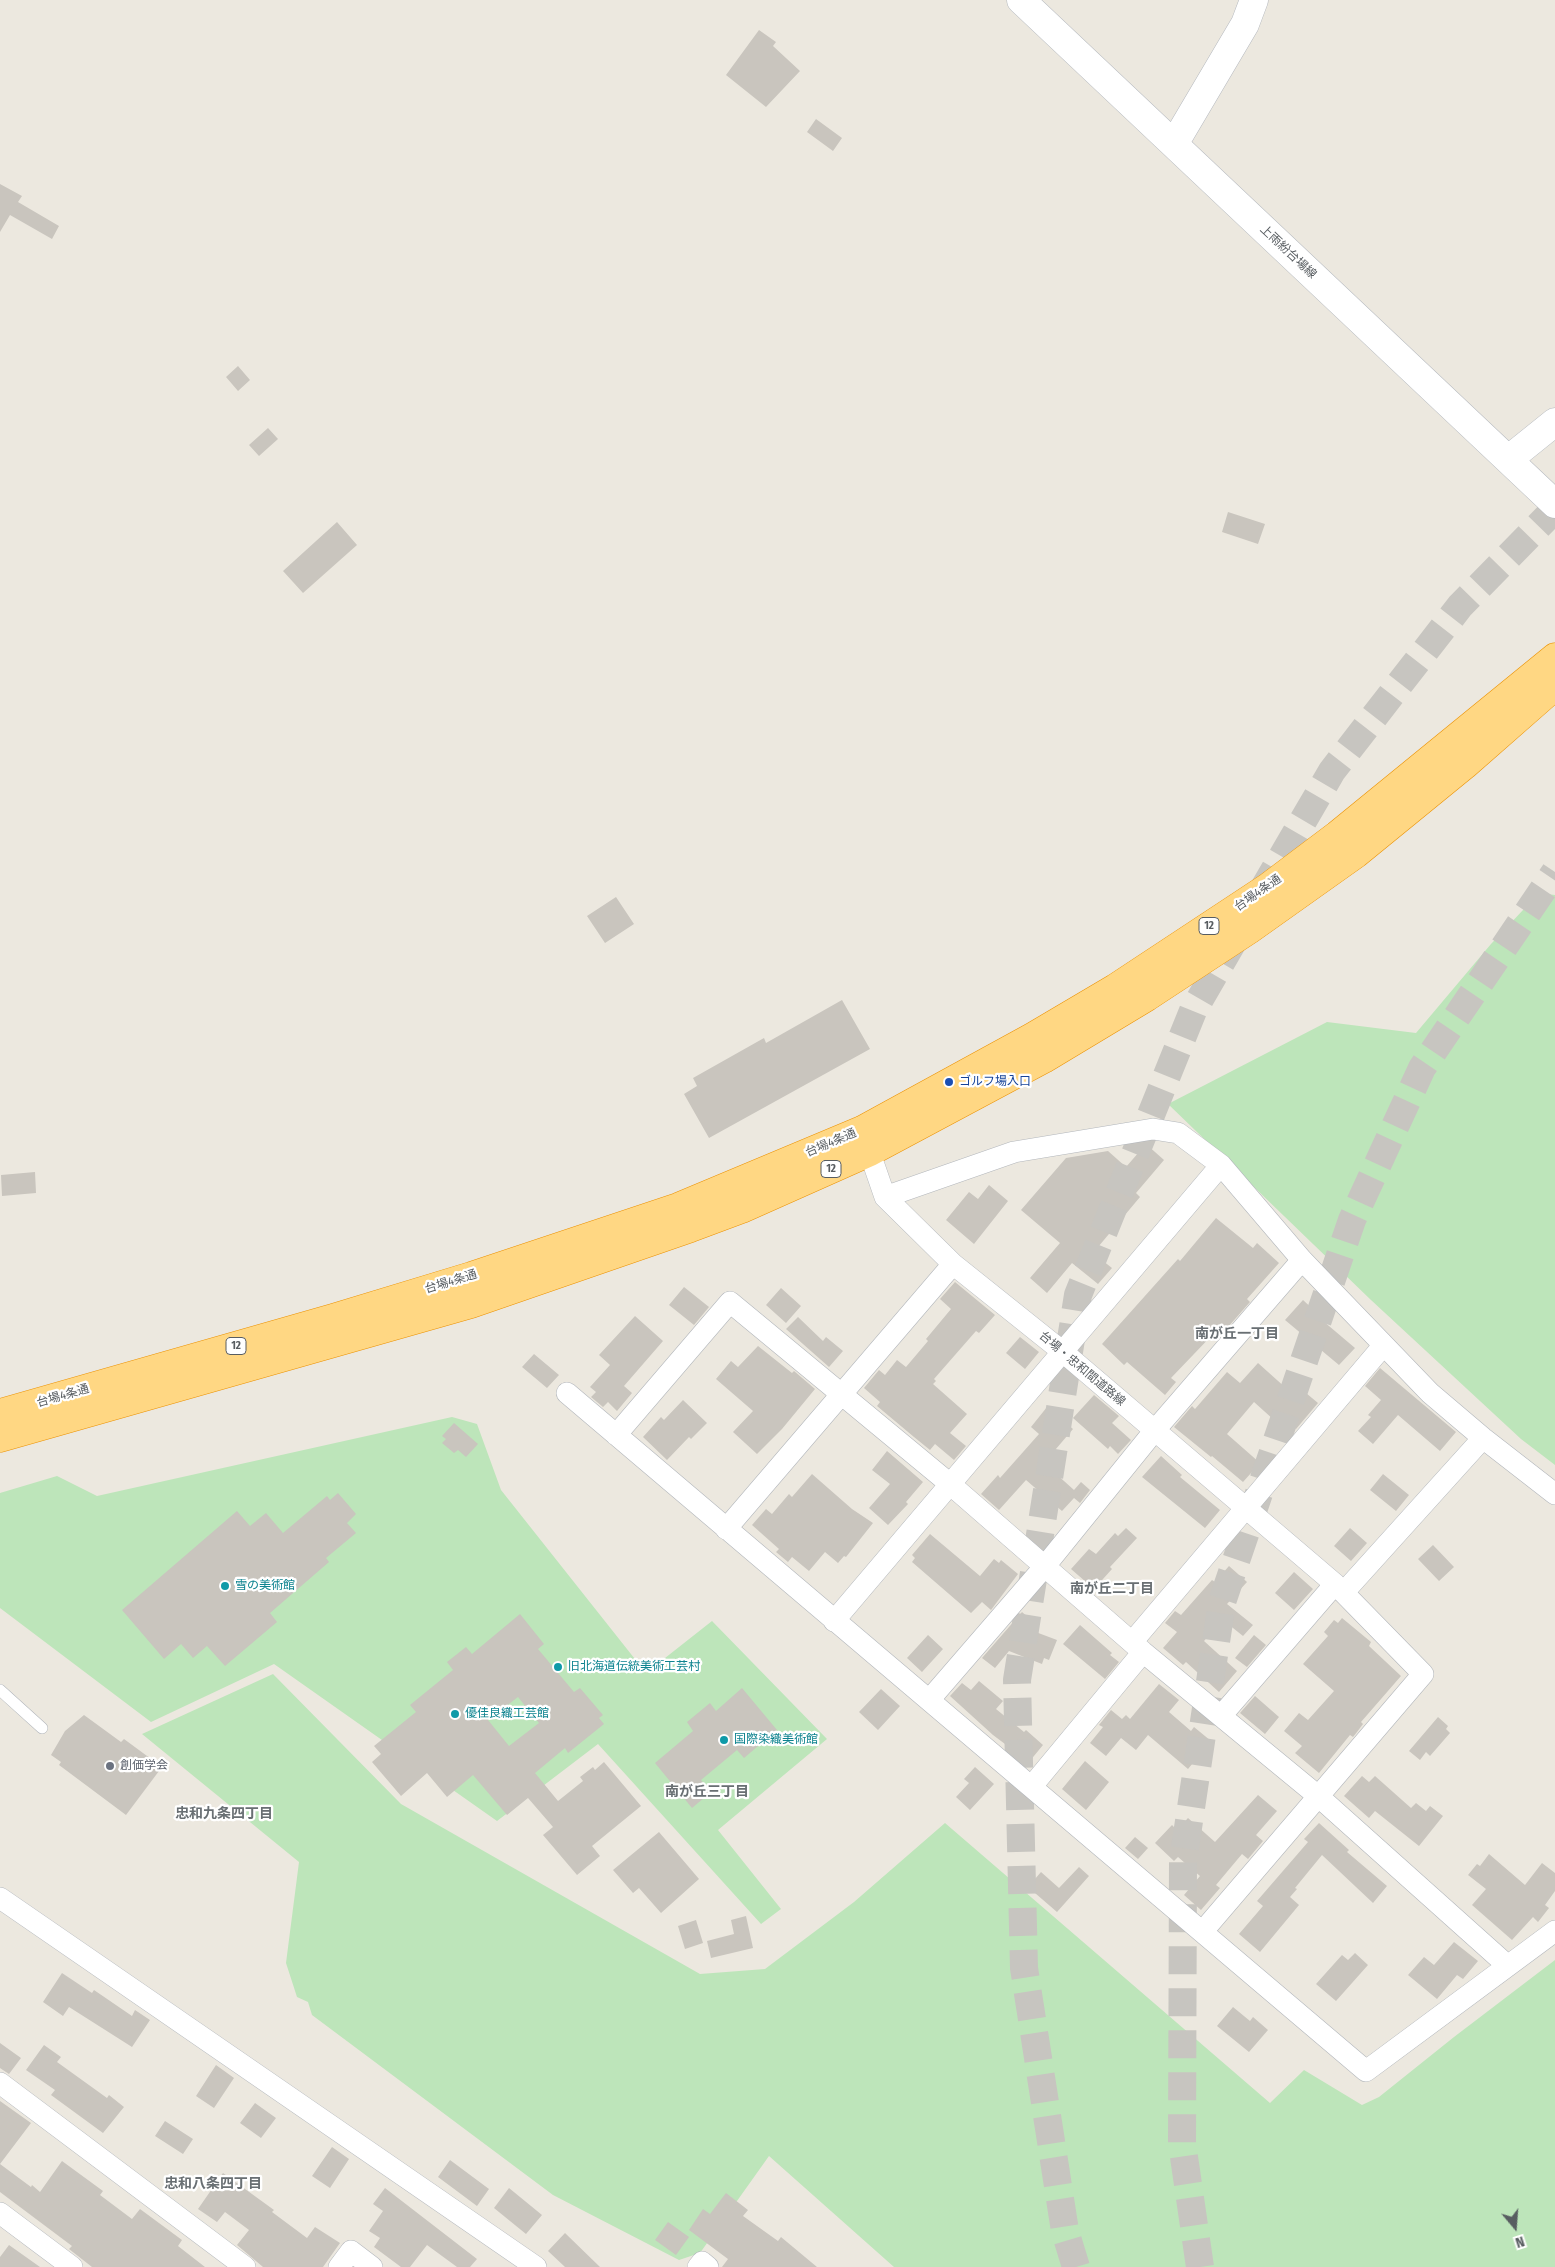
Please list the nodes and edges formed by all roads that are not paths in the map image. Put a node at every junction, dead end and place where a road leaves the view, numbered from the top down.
1 (1021, 0) edge
2 (1254, 0) edge
3 (1174, 144) junction
4 (1555, 422) edge
5 (1509, 459) junction
6 (1555, 504) edge
7 (1555, 657) edge
8 (1555, 686) edge
9 (866, 1141) junction
10 (1221, 1165) junction
11 (886, 1197) junction
12 (1302, 1260) junction
13 (953, 1264) junction
14 (1383, 1346) junction
15 (1064, 1352) junction
16 (567, 1393) dead end
17 (840, 1395) junction
18 (0, 1413) edge
19 (1155, 1430) junction
20 (616, 1435) junction
21 (0, 1438) edge
22 (1483, 1438) junction
23 (950, 1484) junction
24 (1555, 1494) edge
25 (1246, 1508) junction
26 (726, 1528) junction
27 (1044, 1566) junction
28 (1340, 1588) junction
29 (834, 1621) junction
30 (1138, 1646) junction
31 (0, 1690) edge
32 (930, 1699) junction
33 (1221, 1716) junction
34 (42, 1728) dead end
35 (1032, 1786) junction
36 (1318, 1796) junction
37 (0, 1898) edge
38 (1555, 1930) edge
39 (1203, 1931) junction
40 (1508, 1966) junction
41 (0, 2083) edge
42 (0, 2213) edge
43 (72, 2267) edge
44 (245, 2267) edge
45 (339, 2267) edge
46 (372, 2267) edge
47 (536, 2267) edge
48 (698, 2267) edge
49 (708, 2267) edge

1 - 3 main road, 上雨紛台場線
2 - 3 main road
3 - 5 main road, 上雨紛台場線
4 - 5 main road
5 - 6 main road, 上雨紛台場線
7 - 9 highway, 台場4条通 / 12
8 - 9 highway, 台場4条通 / 12
9 - 11 street, 台場・忠和間道路線
9 - 18 highway, 台場4条通 / 12
9 - 21 highway, 台場4条通 / 12
10 - 11 street
10 - 12 street
10 - 15 street
11 - 13 street, 台場・忠和間道路線
12 - 14 street
12 - 19 street
13 - 15 street, 台場・忠和間道路線
13 - 17 street
14 - 22 street
14 - 25 street
15 - 19 street, 台場・忠和間道路線
15 - 23 street
16 - 20 street
17 - 20 street
17 - 23 street
17 - 26 street
19 - 25 street, 台場・忠和間道路線
19 - 27 street
20 - 26 street
22 - 24 street
22 - 28 street
23 - 27 street
23 - 29 street
25 - 28 street, 台場・忠和間道路線
25 - 30 street
26 - 29 street
27 - 30 street
27 - 32 street
28 - 33 street
28 - 36 street, 台場・忠和間道路線
29 - 32 street
30 - 33 street
30 - 35 street
31 - 34 lane
32 - 35 street
33 - 36 street
35 - 39 street
36 - 39 street
36 - 40 street
37 - 47 street
38 - 40 street
39 - 40 street
41 - 44 street
42 - 43 street
45 - 46 street
48 - 49 street

